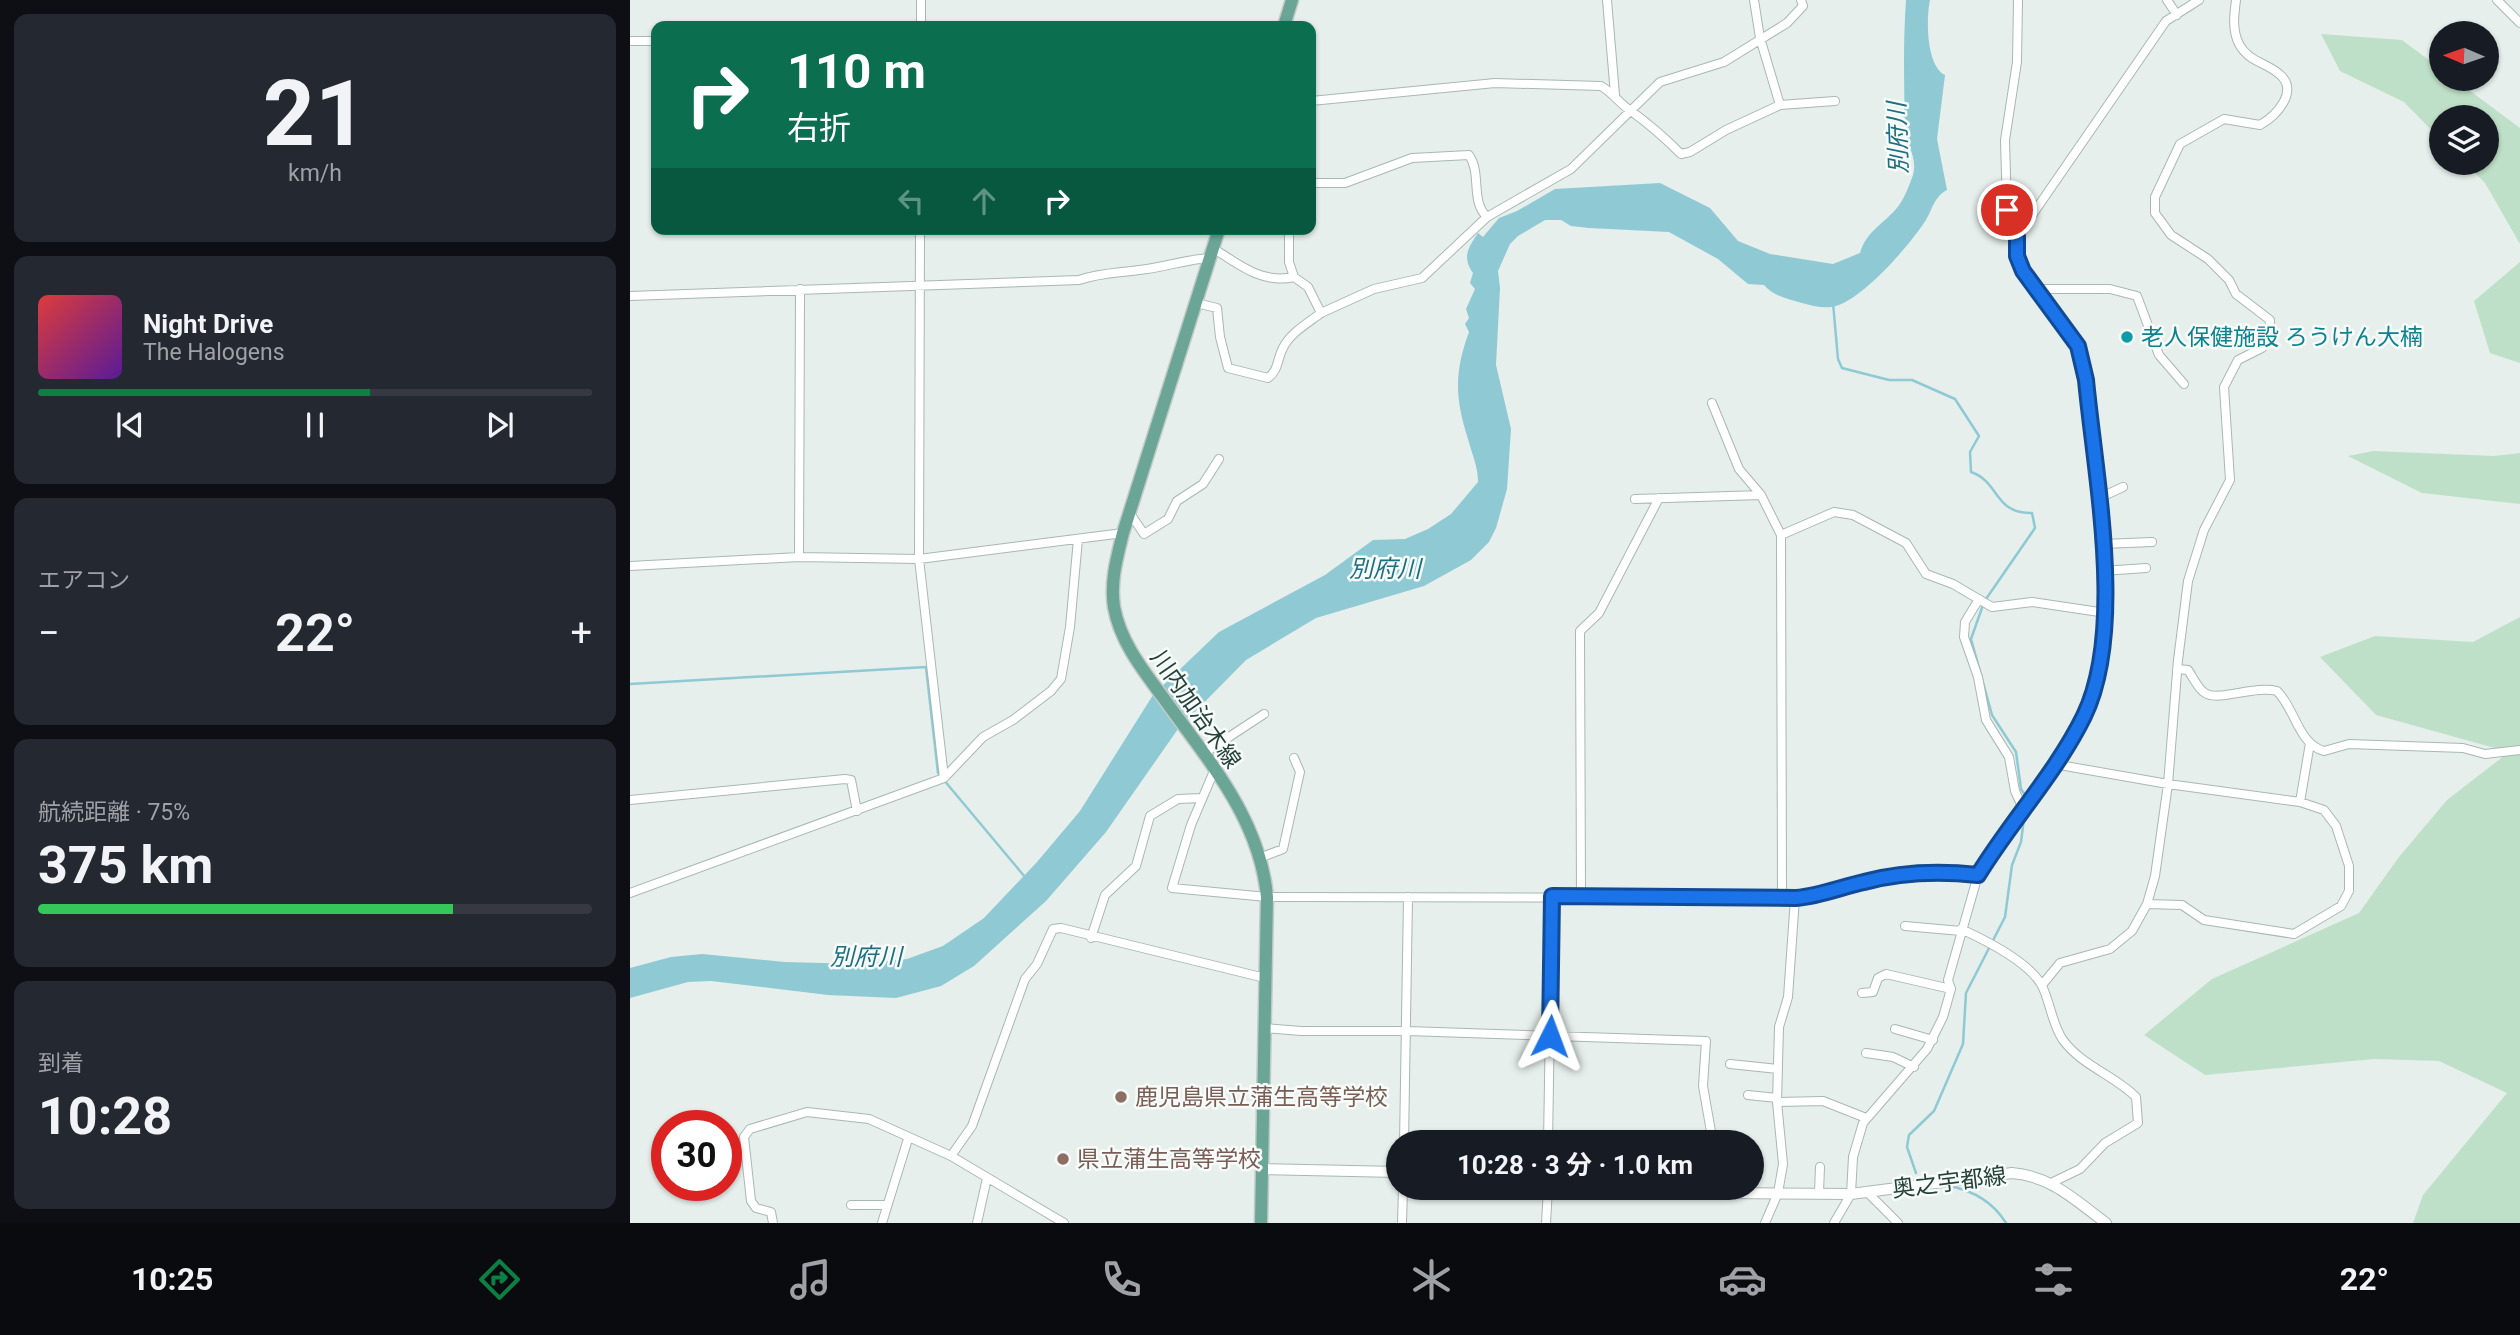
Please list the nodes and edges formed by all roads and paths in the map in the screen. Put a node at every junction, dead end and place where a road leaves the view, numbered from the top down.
1 (921, 0) edge
2 (1292, 0) edge
3 (1607, 0) edge
4 (1755, 0) edge
5 (1801, 0) edge
6 (2018, 0) edge
7 (2167, 0) edge
8 (2199, 0) edge
9 (2236, 0) edge
10 (2497, 0) edge
11 (2504, 4) edge
12 (2177, 15) junction
13 (921, 21) edge
14 (1286, 21) edge
15 (2520, 23) edge
16 (1760, 38) junction
17 (630, 41) edge
18 (651, 41) edge
19 (1615, 95) junction
20 (1316, 100) edge
21 (1835, 101) dead end
22 (1780, 105) junction
23 (1629, 111) junction
24 (1316, 183) edge
25 (1487, 217) junction
26 (920, 235) edge
27 (1217, 235) edge
28 (1289, 235) edge
29 (2017, 237) junction
30 (1212, 253) junction
31 (1294, 277) junction
32 (920, 285) junction
33 (800, 289) junction
34 (2037, 289) junction
35 (630, 296) edge
36 (1196, 303) junction
37 (1321, 313) junction
38 (2184, 384) dead end
39 (1712, 403) dead end
40 (1219, 459) dead end
41 (2123, 487) dead end
42 (1761, 495) junction
43 (1659, 498) junction
44 (1635, 499) dead end
45 (2097, 499) junction
46 (1129, 512) junction
47 (1123, 533) junction
48 (1781, 535) junction
49 (1078, 539) junction
50 (2152, 542) dead end
51 (2102, 544) junction
52 (799, 557) junction
53 (919, 559) junction
54 (630, 566) edge
55 (2146, 568) dead end
56 (2103, 571) junction
57 (1981, 600) junction
58 (2106, 613) junction
59 (2177, 669) junction
60 (1264, 714) dead end
61 (2311, 743) junction
62 (2520, 750) edge
63 (1203, 754) junction
64 (1294, 758) dead end
65 (2054, 764) junction
66 (1214, 771) junction
67 (944, 778) junction
68 (2168, 784) junction
69 (1202, 797) junction
70 (630, 800) edge
71 (2300, 802) junction
72 (2023, 809) junction
73 (857, 811) junction
74 (1262, 857) junction
75 (1978, 875) junction
76 (630, 893) edge
77 (1552, 896) junction
78 (1581, 896) junction
79 (1267, 897) junction
80 (1408, 897) junction
81 (1782, 897) junction
82 (1796, 898) junction
83 (2147, 904) junction
84 (1905, 926) dead end
85 (1961, 930) junction
86 (1091, 938) junction
87 (1265, 978) junction
88 (2042, 985) junction
89 (1951, 989) junction
90 (1861, 993) dead end
91 (1264, 1028) junction
92 (1895, 1028) dead end
93 (1407, 1031) junction
94 (1550, 1036) junction
95 (1933, 1040) junction
96 (1866, 1053) dead end
97 (1730, 1064) dead end
98 (1914, 1067) junction
99 (1778, 1069) junction
100 (1748, 1095) dead end
101 (1777, 1100) junction
102 (1866, 1118) junction
103 (1404, 1130) edge
104 (1548, 1130) edge
105 (1711, 1130) edge
106 (908, 1139) junction
107 (951, 1156) junction
108 (1820, 1167) dead end
109 (1264, 1169) junction
110 (1386, 1172) edge
111 (987, 1178) junction
112 (2053, 1182) junction
113 (1866, 1191) junction
114 (1764, 1192) edge
115 (1819, 1192) junction
116 (1778, 1193) junction
117 (1851, 1194) junction
118 (1403, 1200) edge
119 (1547, 1200) edge
120 (850, 1205) dead end
121 (886, 1205) junction
122 (1053, 1221) edge
123 (773, 1223) edge
124 (882, 1223) edge
125 (977, 1223) edge
126 (1064, 1223) edge
127 (1261, 1223) edge
128 (1402, 1223) edge
129 (1546, 1223) edge
130 (1765, 1223) edge
131 (1834, 1223) edge
132 (1898, 1223) edge
133 (2106, 1223) edge

1 - 13 street
2 - 14 main road
3 - 19 street
4 - 16 street
5 - 16 street
6 - 29 street
7 - 12 street
8 - 12 street
9 - 59 street
10 - 11 street
11 - 15 street
12 - 29 street
16 - 22 street
16 - 23 street
17 - 18 street
19 - 20 street
19 - 23 street
21 - 22 street
22 - 23 street
23 - 25 street
24 - 25 street
25 - 37 street
26 - 32 street
27 - 30 main road, 川内加治木線
28 - 31 street
29 - 34 street
30 - 31 street
30 - 32 street
30 - 36 main road, 川内加治木線
31 - 37 street
32 - 33 street
32 - 53 street
33 - 35 street
33 - 52 street
34 - 38 street
34 - 45 street
36 - 37 street
36 - 46 main road, 川内加治木線
39 - 42 street
40 - 46 street
41 - 45 street
42 - 43 street
42 - 48 street
43 - 44 street
43 - 78 street
45 - 51 street
46 - 47 main road, 川内加治木線
47 - 49 street
47 - 63 main road, 川内加治木線
48 - 57 street
48 - 81 street
49 - 53 street
49 - 67 street
50 - 51 street
51 - 56 street
52 - 53 street
52 - 54 street
53 - 67 street
55 - 56 street
56 - 58 street
57 - 58 street
57 - 72 street
58 - 65 street
59 - 61 street
59 - 68 street
60 - 63 street
61 - 62 street
61 - 71 street
63 - 66 main road, 川内加治木線
64 - 74 street
65 - 68 street
65 - 72 street
66 - 69 street
66 - 74 main road, 川内加治木線
67 - 73 street
68 - 71 street
68 - 83 street
69 - 79 street
69 - 86 street
70 - 73 street
71 - 83 street
72 - 75 street
73 - 76 street
74 - 79 main road, 川内加治木線
75 - 82 street
75 - 85 street
77 - 78 street
77 - 80 street
77 - 94 street
78 - 81 street
79 - 80 street
79 - 87 main road, 川内加治木線
80 - 93 street
81 - 82 street
82 - 99 street
83 - 88 street
84 - 85 street
85 - 88 street
85 - 89 street
86 - 87 street
86 - 107 street
87 - 91 main road, 川内加治木線
88 - 112 street
89 - 90 street
89 - 95 street
91 - 93 street
91 - 109 main road, 川内加治木線
92 - 95 street
93 - 94 street
93 - 103 street
94 - 104 street
94 - 105 street
95 - 98 street
96 - 98 street
97 - 99 street
98 - 102 street
99 - 101 street
100 - 101 street
101 - 102 street
101 - 116 street
102 - 117 street
106 - 107 street
106 - 121 street
106 - 123 street
107 - 111 street
108 - 115 street
109 - 110 street
109 - 127 main road, 川内加治木線
111 - 122 street
111 - 125 street
112 - 113 street, 奥之宇都線
112 - 133 street, 奥之宇都線
113 - 117 street, 奥之宇都線
113 - 132 street
114 - 116 street, 奥之宇都線
115 - 116 street, 奥之宇都線
115 - 117 street, 奥之宇都線
116 - 130 street
117 - 131 street
118 - 128 street
119 - 129 street
120 - 121 street
121 - 124 street
122 - 126 street

